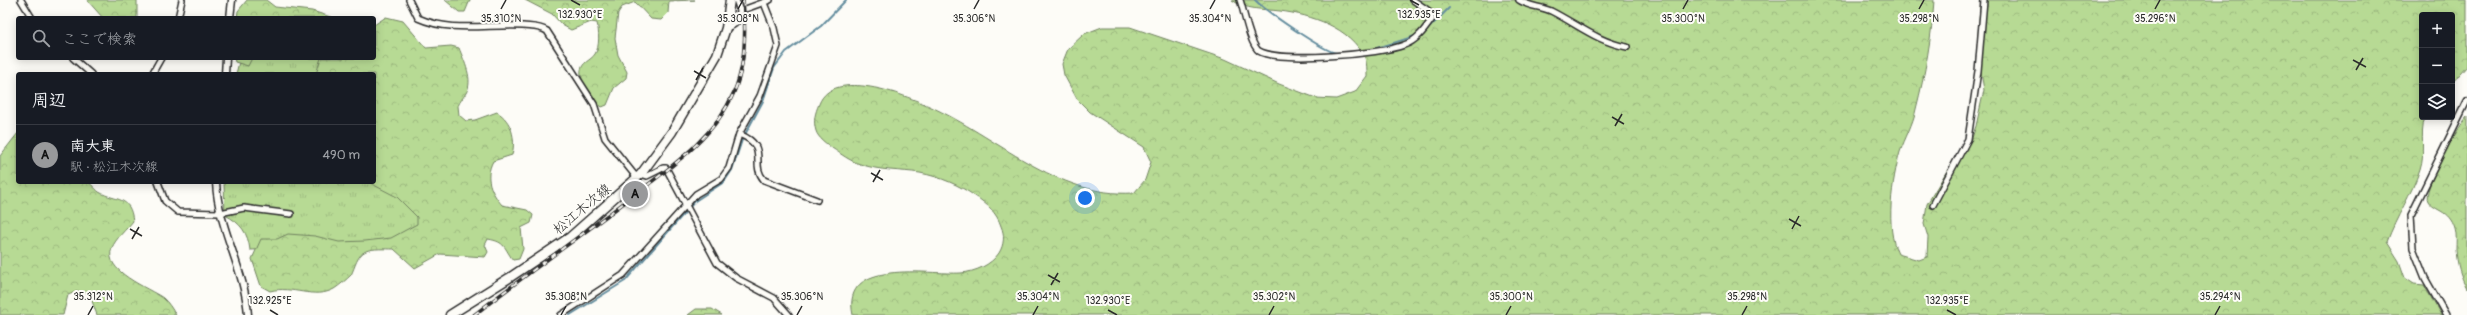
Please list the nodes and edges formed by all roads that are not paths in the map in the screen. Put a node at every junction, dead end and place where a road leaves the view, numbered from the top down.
1 (21, 0) edge
2 (182, 0) edge
3 (232, 0) edge
4 (409, 0) edge
5 (730, 0) edge
6 (736, 0) edge
7 (770, 0) edge
8 (1240, 0) edge
9 (1413, 0) edge
10 (1519, 0) edge
11 (1984, 0) edge
12 (764, 3) junction
13 (740, 11) junction
14 (31, 16) edge
15 (178, 16) edge
16 (230, 16) edge
17 (726, 28) junction
18 (1627, 47) dead end
19 (75, 60) edge
20 (160, 60) edge
21 (226, 60) edge
22 (89, 72) edge
23 (153, 72) edge
24 (225, 72) edge
25 (2467, 101) edge
26 (742, 135) junction
27 (639, 176) junction
28 (159, 184) edge
29 (216, 184) edge
30 (817, 200) dead end
31 (1933, 204) dead end
32 (688, 208) junction
33 (220, 213) junction
34 (291, 214) dead end
35 (248, 315) edge
36 (450, 315) edge
37 (561, 315) edge
38 (789, 315) edge
39 (2446, 315) edge

1 - 14 street
2 - 15 street
3 - 16 street
4 - 27 street
5 - 17 main road, 松江木次線
6 - 13 street
7 - 12 street
8 - 9 street
10 - 18 street
11 - 31 street
12 - 13 street
12 - 26 street
13 - 17 street
17 - 27 main road, 松江木次線
19 - 22 street
20 - 23 street
21 - 24 street
25 - 39 street
26 - 30 street
26 - 32 street
27 - 32 street
27 - 36 main road, 松江木次線
28 - 33 street
29 - 33 street
32 - 37 street
32 - 38 street
33 - 34 street
33 - 35 street

